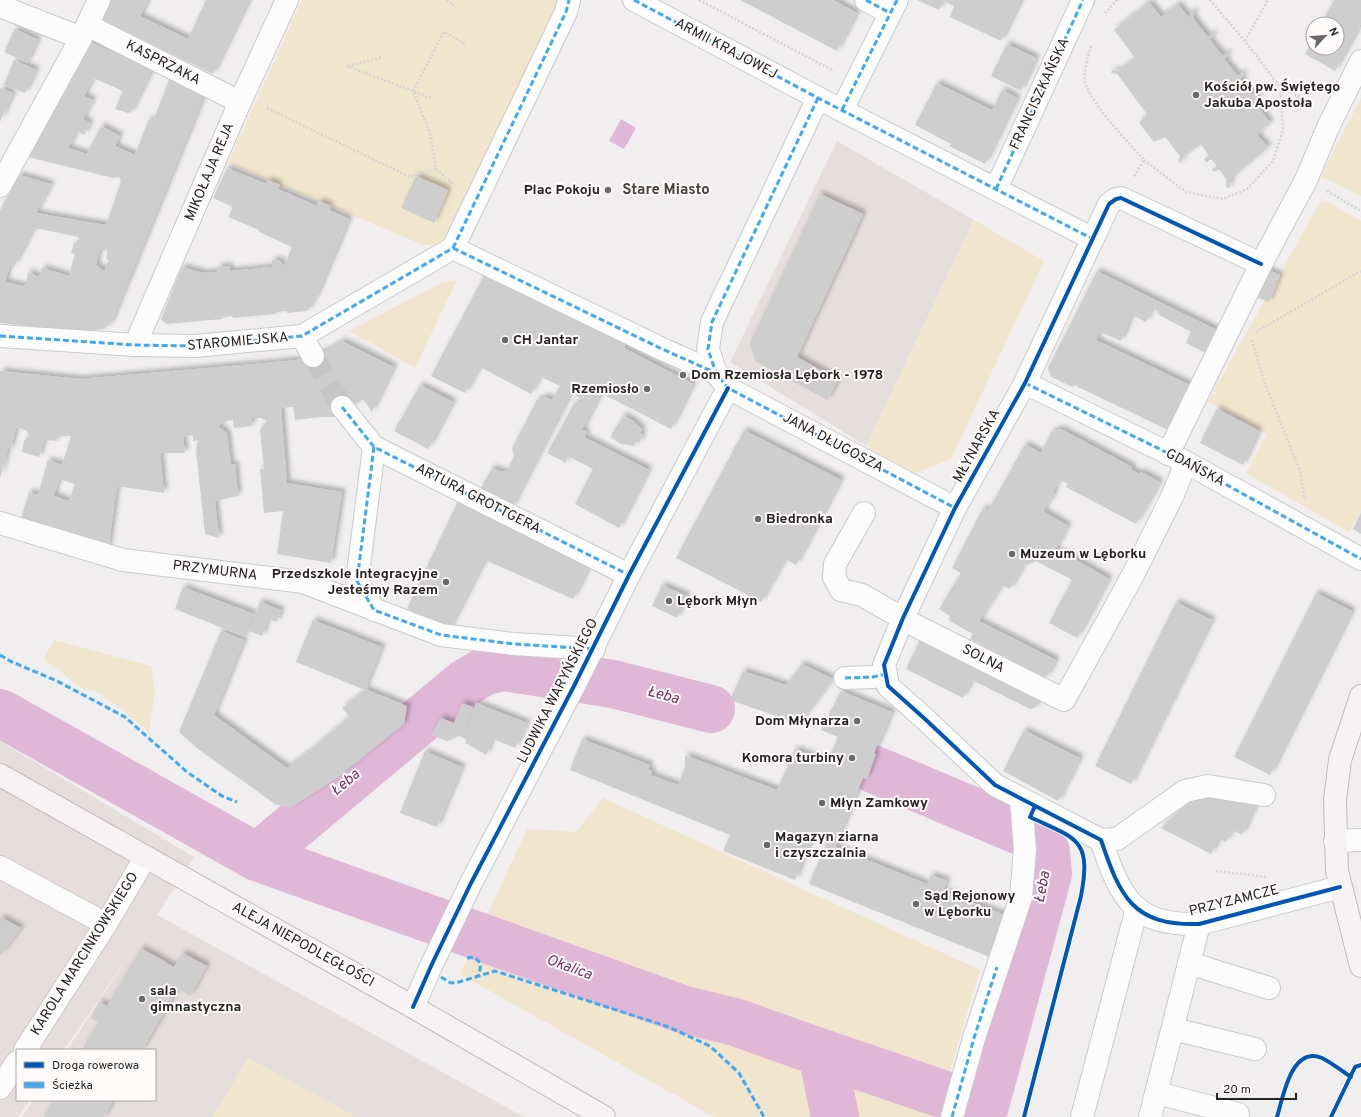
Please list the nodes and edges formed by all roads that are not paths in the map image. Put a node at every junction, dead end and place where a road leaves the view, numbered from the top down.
1 (99, 0) edge
2 (287, 0) edge
3 (570, 0) edge
4 (634, 0) edge
5 (866, 0) edge
6 (1084, 0) edge
7 (0, 6) edge
8 (893, 6) edge
9 (84, 32) junction
10 (1361, 61) edge
11 (818, 98) junction
12 (240, 102) junction
13 (842, 110) junction
14 (0, 186) edge
15 (996, 189) junction
16 (1092, 238) junction
17 (453, 248) junction
18 (1261, 264) junction
19 (0, 336) edge
20 (302, 336) junction
21 (135, 346) junction
22 (313, 356) tunnel mouth
23 (722, 380) junction
24 (1025, 383) junction
25 (342, 407) tunnel mouth
26 (374, 447) junction
27 (1177, 458) junction
28 (955, 508) junction
29 (864, 513) dead end
30 (0, 523) edge
31 (1361, 559) edge
32 (629, 575) junction
33 (374, 610) junction
34 (903, 618) junction
35 (590, 656) junction
36 (885, 670) junction
37 (845, 678) dead end
38 (1361, 696) edge
39 (0, 775) edge
40 (1264, 795) dead end
41 (1021, 800) junction
42 (1101, 840) junction
43 (1361, 840) edge
44 (1335, 841) junction
45 (145, 858) junction
46 (0, 867) edge
47 (1340, 887) junction
48 (1137, 908) junction
49 (106, 924) junction
50 (1199, 924) junction
51 (1189, 963) junction
52 (1361, 966) edge
53 (1268, 988) dead end
54 (413, 1007) junction
55 (1173, 1029) junction
56 (26, 1049) edge
57 (1255, 1049) dead end
58 (16, 1064) edge
59 (0, 1088) edge
60 (1157, 1093) junction
61 (953, 1114) edge
62 (1238, 1114) dead end
63 (604, 1117) edge
64 (1082, 1117) edge
65 (1150, 1117) edge

1 - 9 street
2 - 12 street, MIKOŁAJA REJA
3 - 17 street
4 - 11 street, ARMII KRAJOWEJ
5 - 8 street
6 - 15 street, FRANCISZKAŃSKA
7 - 9 street, KASPRZAKA
8 - 13 street
9 - 12 street, KASPRZAKA
9 - 14 street
10 - 18 street
11 - 13 street
11 - 23 street
12 - 21 street, MIKOŁAJA REJA
13 - 15 street
15 - 16 street
16 - 18 street, MŁYNARSKA
16 - 24 street, MŁYNARSKA
17 - 20 street, STAROMIEJSKA
17 - 23 street, JANA DŁUGOSZA
18 - 27 street
19 - 21 street, STAROMIEJSKA
20 - 21 street, STAROMIEJSKA
20 - 22 street
23 - 28 street, JANA DŁUGOSZA
23 - 32 street, LUDWIKA WARYŃSKIEGO
24 - 27 street, GDAŃSKA
24 - 28 street, MŁYNARSKA
25 - 26 street, ARTURA GROTTGERA
26 - 32 street, ARTURA GROTTGERA
26 - 33 street
27 - 31 street, GDAŃSKA
27 - 34 street, SOLNA
28 - 34 street, MŁYNARSKA
29 - 34 street, SOLNA
30 - 33 street, PRZYMURNA
32 - 35 street, LUDWIKA WARYŃSKIEGO
33 - 35 street, PRZYMURNA
34 - 36 street, MŁYNARSKA
35 - 54 street, LUDWIKA WARYŃSKIEGO
36 - 37 street
36 - 41 street
38 - 44 main road
39 - 45 main road, ALEJA NIEPODLEGŁOŚCI
40 - 42 street
41 - 42 street
41 - 61 street
42 - 48 street, PRZYZAMCZE
43 - 44 street
44 - 47 main road
45 - 49 street, KAROLA MARCINKOWSKIEGO
45 - 54 main road, ALEJA NIEPODLEGŁOŚCI
46 - 49 street
47 - 50 street, PRZYZAMCZE
47 - 52 main road
48 - 50 street, PRZYZAMCZE
48 - 64 street
49 - 56 street, KAROLA MARCINKOWSKIEGO
50 - 51 street
51 - 53 street
51 - 55 street
54 - 63 main road, ALEJA NIEPODLEGŁOŚCI
55 - 57 street
55 - 60 street
58 - 59 street
60 - 62 street
60 - 65 street

